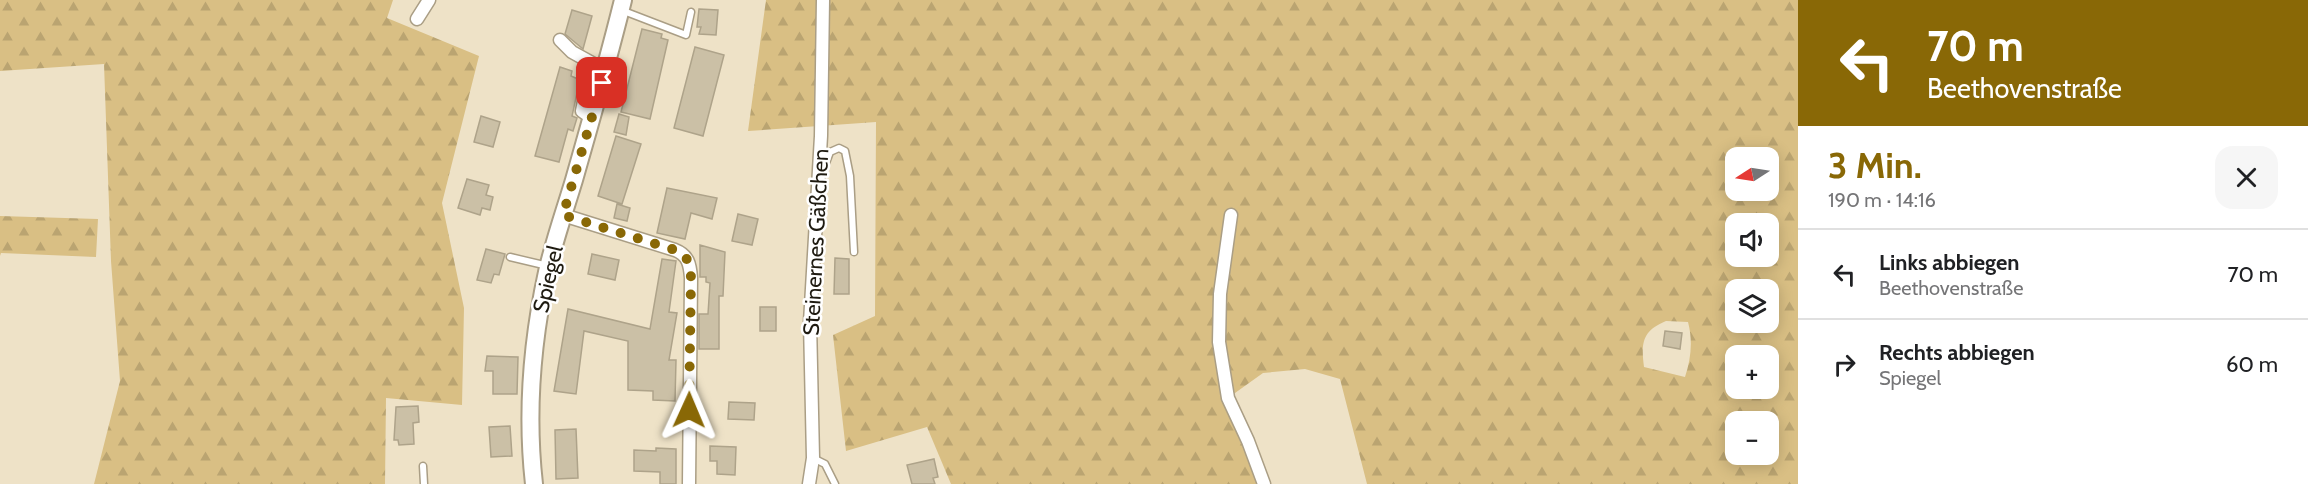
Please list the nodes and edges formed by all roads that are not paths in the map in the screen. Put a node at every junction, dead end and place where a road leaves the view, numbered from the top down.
1 (429, 0) edge
2 (823, 0) edge
3 (621, 5) edge
4 (691, 12) dead end
5 (417, 19) dead end
6 (560, 40) dead end
7 (592, 118) junction
8 (819, 180) junction
9 (563, 215) junction
10 (1230, 215) dead end
11 (854, 252) dead end
12 (510, 257) dead end
13 (549, 266) junction
14 (813, 458) junction
15 (423, 466) dead end
16 (424, 484) edge
17 (534, 484) edge
18 (689, 484) edge
19 (809, 484) edge
20 (835, 484) edge
21 (1264, 484) edge

1 - 5 street
2 - 8 street, Steinernes Gäßchen
3 - 4 lane
3 - 7 street, Spiegel
6 - 7 street
7 - 9 street, Spiegel
8 - 11 lane
8 - 14 street, Steinernes Gäßchen
9 - 13 street, Spiegel
9 - 18 street
10 - 21 street
12 - 13 lane
13 - 17 street, Spiegel
14 - 19 street, Steinernes Gäßchen
14 - 20 lane
15 - 16 lane

